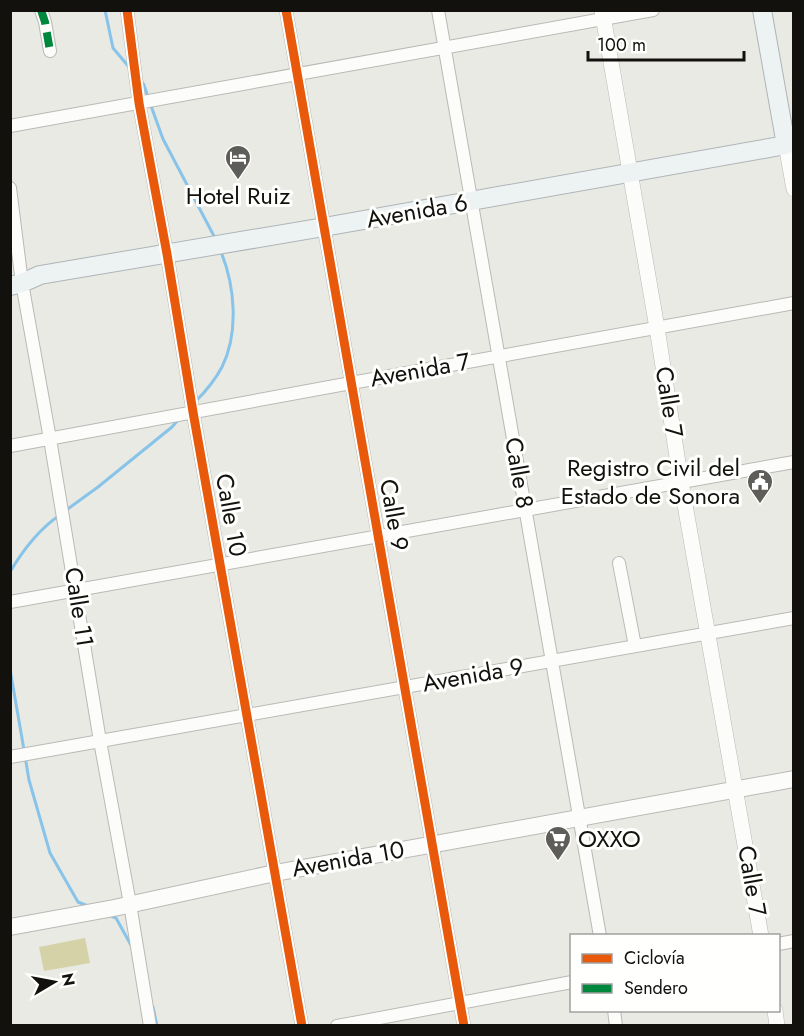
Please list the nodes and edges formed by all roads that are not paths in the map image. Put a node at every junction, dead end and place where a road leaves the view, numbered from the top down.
1 (41, 10) edge
2 (128, 10) edge
3 (286, 10) edge
4 (438, 10) edge
5 (653, 10) edge
6 (762, 10) edge
7 (603, 15) edge
8 (445, 49) junction
9 (50, 51) dead end
10 (297, 75) junction
11 (139, 103) junction
12 (10, 126) edge
13 (790, 145) edge
14 (630, 173) junction
15 (10, 188) edge
16 (794, 189) edge
17 (472, 201) junction
18 (11, 207) edge
19 (324, 227) junction
20 (167, 254) junction
21 (16, 278) edge
22 (794, 303) edge
23 (657, 328) junction
24 (499, 356) junction
25 (351, 383) junction
26 (193, 412) junction
27 (51, 439) junction
28 (10, 446) edge
29 (794, 462) edge
30 (681, 482) junction
31 (526, 510) junction
32 (378, 536) junction
33 (619, 563) dead end
34 (220, 564) junction
35 (76, 590) junction
36 (10, 602) edge
37 (794, 618) edge
38 (708, 633) junction
39 (635, 646) junction
40 (552, 660) junction
41 (405, 687) junction
42 (247, 715) junction
43 (100, 741) junction
44 (13, 757) edge
45 (794, 779) edge
46 (736, 789) junction
47 (580, 818) junction
48 (432, 844) junction
49 (274, 873) junction
50 (122, 906) junction
51 (10, 927) edge
52 (600, 934) edge
53 (762, 934) edge
54 (570, 982) edge
55 (460, 1003) junction
56 (150, 1026) edge
57 (302, 1026) edge
58 (337, 1026) edge
59 (464, 1026) edge

1 - 9 street
2 - 11 street, Calle 10
3 - 10 street, Calle 9
4 - 8 street, Calle 8
5 - 7 street
6 - 13 main road
7 - 8 street
7 - 14 street, Calle 7
8 - 10 street
8 - 17 street, Calle 8
10 - 11 street
10 - 19 street, Calle 9
11 - 12 street
11 - 20 street, Calle 10
13 - 14 main road, Avenida 6
13 - 16 street
14 - 17 main road, Avenida 6
14 - 23 street, Calle 7
15 - 18 street, Calle 11
17 - 19 main road, Avenida 6
17 - 24 street, Calle 8
18 - 21 street, Calle 11
19 - 20 main road, Avenida 6
19 - 25 street, Calle 9
20 - 21 main road, Avenida 6
20 - 26 street, Calle 10
21 - 27 street, Calle 11
22 - 23 street, Avenida 7
23 - 24 street, Avenida 7
23 - 30 street, Calle 7
24 - 25 street, Avenida 7
24 - 31 street, Calle 8
25 - 26 street, Avenida 7
25 - 32 street, Calle 9
26 - 27 street, Avenida 7
26 - 34 street, Calle 10
27 - 28 street, Avenida 7
27 - 35 street, Calle 11
29 - 30 street
30 - 31 street
30 - 38 street, Calle 7
31 - 32 street
31 - 40 street, Calle 8
32 - 34 street
32 - 41 street, Calle 9
33 - 39 street
34 - 35 street
34 - 42 street, Calle 10
35 - 36 street
35 - 43 street, Calle 11
37 - 38 street, Avenida 9
38 - 39 street, Avenida 9
38 - 46 street, Calle 7
39 - 40 street, Avenida 9
40 - 41 street, Avenida 9
40 - 47 street, Calle 8
41 - 42 street, Avenida 9
41 - 48 street, Calle 9
42 - 43 street, Avenida 9
42 - 49 street, Calle 10
43 - 44 street, Avenida 9
43 - 50 street, Calle 11
45 - 46 main road, Avenida 10
46 - 47 main road, Avenida 10
46 - 53 street, Calle 7
47 - 48 main road, Avenida 10
47 - 52 street, Calle 8
48 - 49 main road, Avenida 10
48 - 55 street, Calle 9
49 - 50 main road, Avenida 10
49 - 57 street, Calle 10
50 - 51 main road, Avenida 10
50 - 56 street, Calle 11
54 - 55 street
55 - 58 street
55 - 59 street, Calle 9

